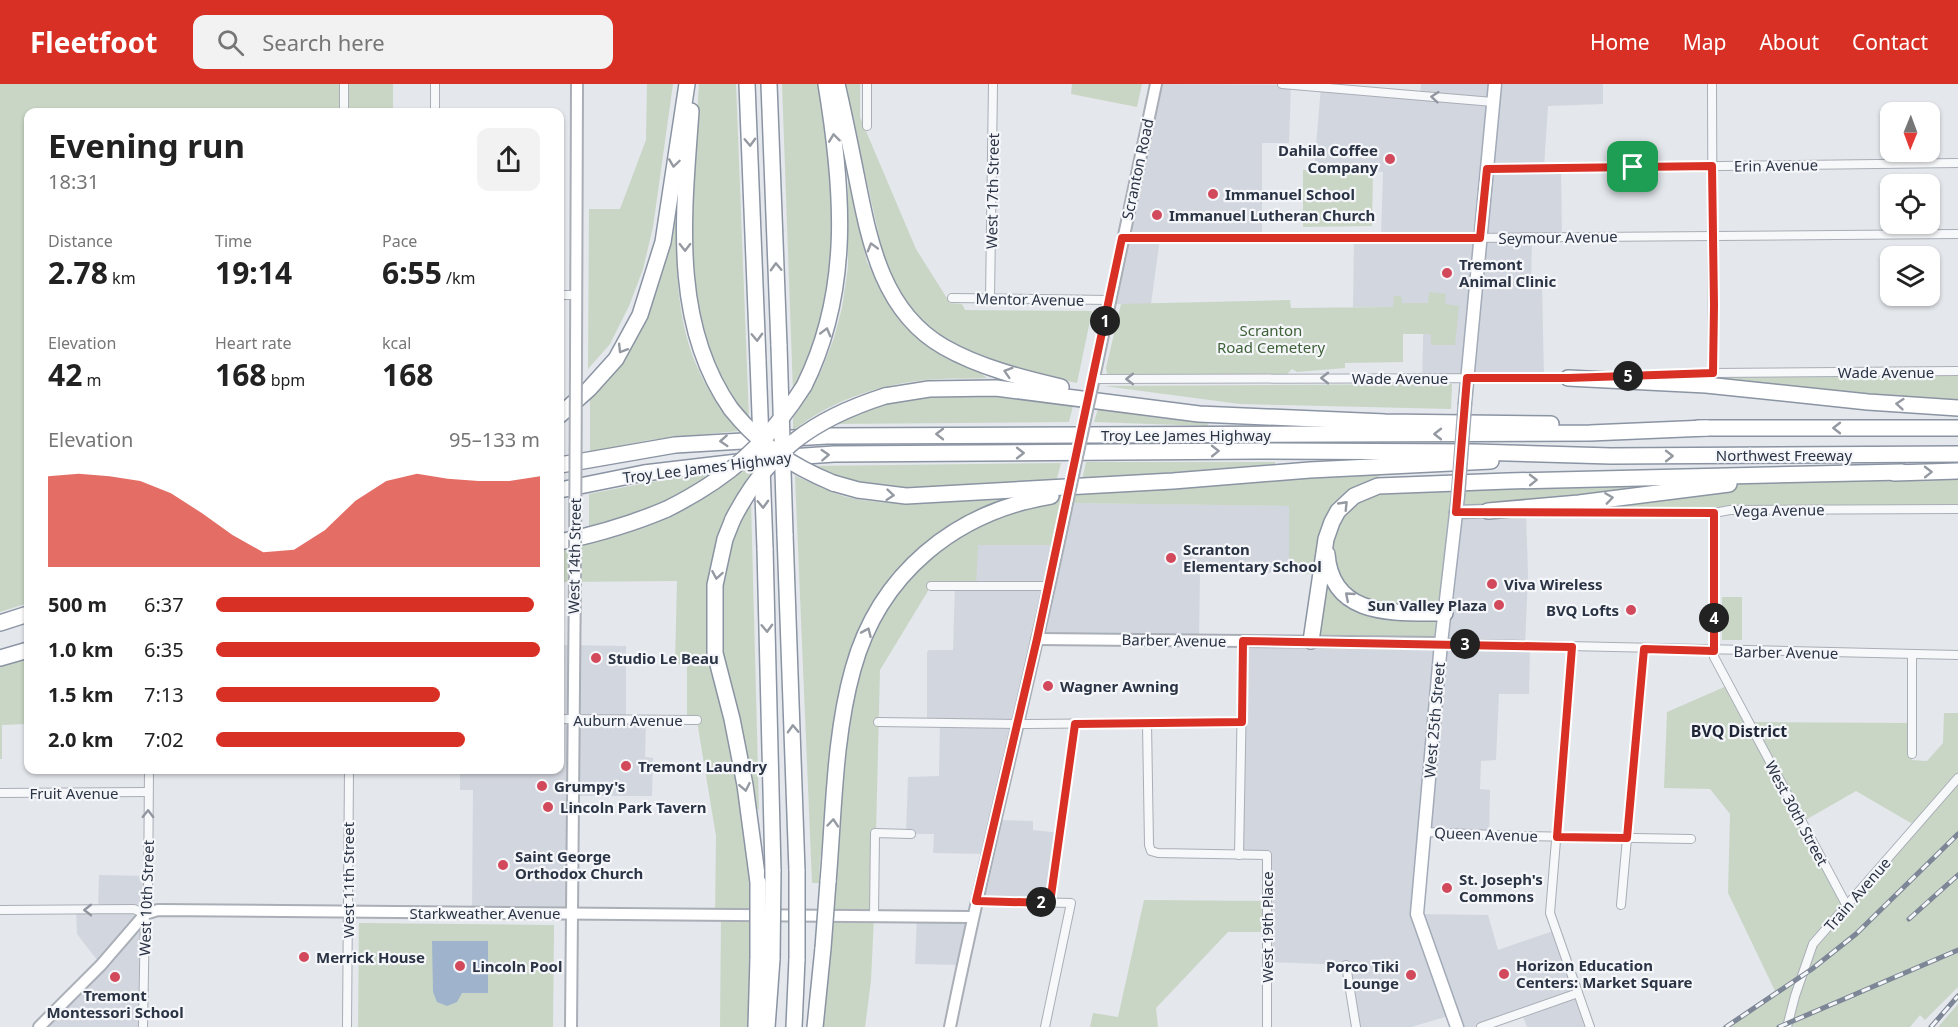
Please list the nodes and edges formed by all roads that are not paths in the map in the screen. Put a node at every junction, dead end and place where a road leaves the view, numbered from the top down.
1 (344, 84) edge
2 (435, 84) edge
3 (577, 84) edge
4 (687, 84) edge
5 (693, 84) edge
6 (747, 84) edge
7 (769, 84) edge
8 (826, 84) edge
9 (837, 84) edge
10 (867, 84) edge
11 (993, 84) edge
12 (1155, 84) edge
13 (1281, 84) edge
14 (1495, 84) edge
15 (1712, 84) edge
16 (1493, 102) junction
17 (344, 108) edge
18 (435, 108) edge
19 (867, 126) dead end
20 (1958, 163) edge
21 (1712, 166) junction
22 (1487, 169) junction
23 (1958, 234) edge
24 (1713, 235) junction
25 (1122, 238) junction
26 (1480, 238) junction
27 (564, 295) edge
28 (576, 295) junction
29 (952, 298) dead end
30 (990, 299) junction
31 (1109, 300) junction
32 (1958, 371) edge
33 (1713, 373) junction
34 (1467, 378) junction
35 (1568, 378) junction
36 (1093, 383) junction
37 (1958, 408) edge
38 (564, 411) edge
39 (1356, 420) junction
40 (1958, 428) edge
41 (1707, 429) junction
42 (1958, 454) edge
43 (1611, 456) junction
44 (564, 464) edge
45 (1958, 471) edge
46 (1902, 472) junction
47 (1173, 481) junction
48 (564, 489) edge
49 (1958, 509) edge
50 (1488, 511) junction
51 (1456, 512) junction
52 (1714, 513) junction
53 (1326, 539) junction
54 (564, 541) edge
55 (931, 586) dead end
56 (1048, 586) junction
57 (1445, 613) junction
58 (24, 616) edge
59 (0, 624) edge
60 (1037, 639) junction
61 (1243, 641) junction
62 (1311, 641) junction
63 (1441, 643) junction
64 (1572, 647) junction
65 (1644, 649) junction
66 (24, 651) edge
67 (1714, 651) junction
68 (1912, 654) junction
69 (1958, 655) edge
70 (0, 658) edge
71 (24, 659) edge
72 (0, 666) edge
73 (564, 719) edge
74 (572, 719) junction
75 (697, 720) dead end
76 (878, 722) dead end
77 (1242, 722) junction
78 (1147, 723) junction
79 (1017, 724) junction
80 (1075, 724) junction
81 (1912, 754) dead end
82 (149, 774) edge
83 (349, 774) edge
84 (1958, 778) edge
85 (148, 792) junction
86 (0, 793) edge
87 (1424, 832) junction
88 (911, 834) dead end
89 (1557, 837) junction
90 (1627, 838) junction
91 (1691, 839) dead end
92 (1239, 855) junction
93 (976, 901) junction
94 (1050, 903) junction
95 (1622, 905) dead end
96 (1847, 906) junction
97 (0, 910) edge
98 (348, 913) junction
99 (572, 913) junction
100 (145, 914) junction
101 (874, 916) junction
102 (972, 916) junction
103 (765, 959) junction
104 (1346, 965) dead end
105 (1578, 993) junction
106 (1267, 1026) edge
107 (39, 1027) edge
108 (143, 1027) edge
109 (347, 1027) edge
110 (571, 1027) edge
111 (756, 1027) edge
112 (767, 1027) edge
113 (794, 1027) edge
114 (815, 1027) edge
115 (950, 1027) edge
116 (1045, 1027) edge
117 (1356, 1027) edge
118 (1457, 1027) edge
119 (1481, 1027) edge
120 (1590, 1027) edge
121 (1787, 1027) edge

1 - 17 street
2 - 18 street
3 - 28 street, West 14th Street
4 -> 38 highway
5 -> 47 highway, bridge
6 -> 103 highway, bridge
113 -> 7 highway, bridge
54 -> 8 highway, bridge
39 -> 9 highway
10 - 19 street
11 - 30 street, West 17th Street
12 - 25 street, Scranton Road
16 -> 13 street
14 - 16 main road, West 25th Street
15 - 21 street
16 - 22 main road, West 25th Street
20 - 21 street, Erin Avenue
21 - 22 street, Erin Avenue
21 - 24 street
22 - 26 main road, West 25th Street
23 - 24 street, Seymour Avenue
24 - 26 street, Seymour Avenue
24 - 33 street
25 - 26 street, Seymour Avenue
25 - 31 street, Scranton Road
26 - 34 main road, West 25th Street
27 - 28 street
28 - 74 street, West 14th Street, bridge
29 - 30 street, Mentor Avenue
30 - 31 street, Mentor Avenue
31 - 36 street, Scranton Road
32 - 33 street, Wade Avenue
33 - 35 street, Wade Avenue
34 - 35 street, Wade Avenue
34 -> 36 street, Wade Avenue
34 - 51 main road, West 25th Street, bridge
37 -> 35 highway
36 - 56 street, Scranton Road, bridge
39 - 41 highway
39 -> 103 highway, bridge
40 -> 41 highway, Northwest Freeway
41 -> 44 highway, Troy Lee James Highway
43 -> 42 highway, Northwest Freeway
43 - 47 highway
48 -> 43 highway, Troy Lee James Highway
46 -> 45 highway
50 -> 46 highway
53 -> 46 highway
114 -> 47 highway, bridge
49 - 52 street, Vega Avenue
50 - 51 main road, Vega Avenue
50 - 52 street, Vega Avenue
51 - 57 main road, West 25th Street
52 - 67 street, West 30th Street
57 -> 53 highway
53 - 62 highway
55 - 56 street
56 - 60 street, Scranton Road
57 - 63 main road, West 25th Street
58 - 59 highway
60 - 61 street, Barber Avenue
60 - 79 street, Scranton Road
61 - 62 street, Barber Avenue
61 - 77 street
62 - 63 street, Barber Avenue
63 - 64 street, Barber Avenue
63 - 87 main road, West 25th Street
64 - 65 street, Barber Avenue
64 - 89 street
65 - 67 street, Barber Avenue
65 - 90 street
66 - 70 highway
67 - 68 street, Barber Avenue
67 - 96 street, West 30th Street
68 - 69 street, Barber Avenue
68 - 81 street
71 - 72 highway
73 - 74 street, Auburn Avenue
74 - 75 street, Auburn Avenue
74 - 99 street, West 14th Street
76 - 79 street
77 - 78 street
77 - 92 street
78 - 80 street
78 - 92 street
79 - 80 street
79 - 93 street, Scranton Road
80 - 94 street
82 - 85 street, West 10th Street
83 - 98 street, West 11th Street
84 - 96 street, Train Avenue
85 - 86 street, Fruit Avenue
100 -> 85 street, West 10th Street
87 - 89 street, Queen Avenue
87 - 118 main road, West 25th Street
88 - 101 street
89 - 90 street, Queen Avenue
89 - 105 street
90 - 91 street, Queen Avenue
90 - 95 street
92 - 106 street, West 19th Place
93 - 94 street
93 - 102 street, Scranton Road
94 - 116 street
96 - 121 street, Train Avenue
100 -> 97 street, Starkweather Avenue
98 - 99 street, Starkweather Avenue
98 - 100 street, Starkweather Avenue
98 - 109 street, West 11th Street
99 - 101 street, Starkweather Avenue
99 - 110 street, West 14th Street
100 - 107 street
100 - 108 street, West 10th Street
101 - 102 street, Starkweather Avenue
102 - 115 street, Scranton Road
103 - 111 highway
103 - 112 highway
104 - 117 street
105 - 119 street
105 - 120 street

